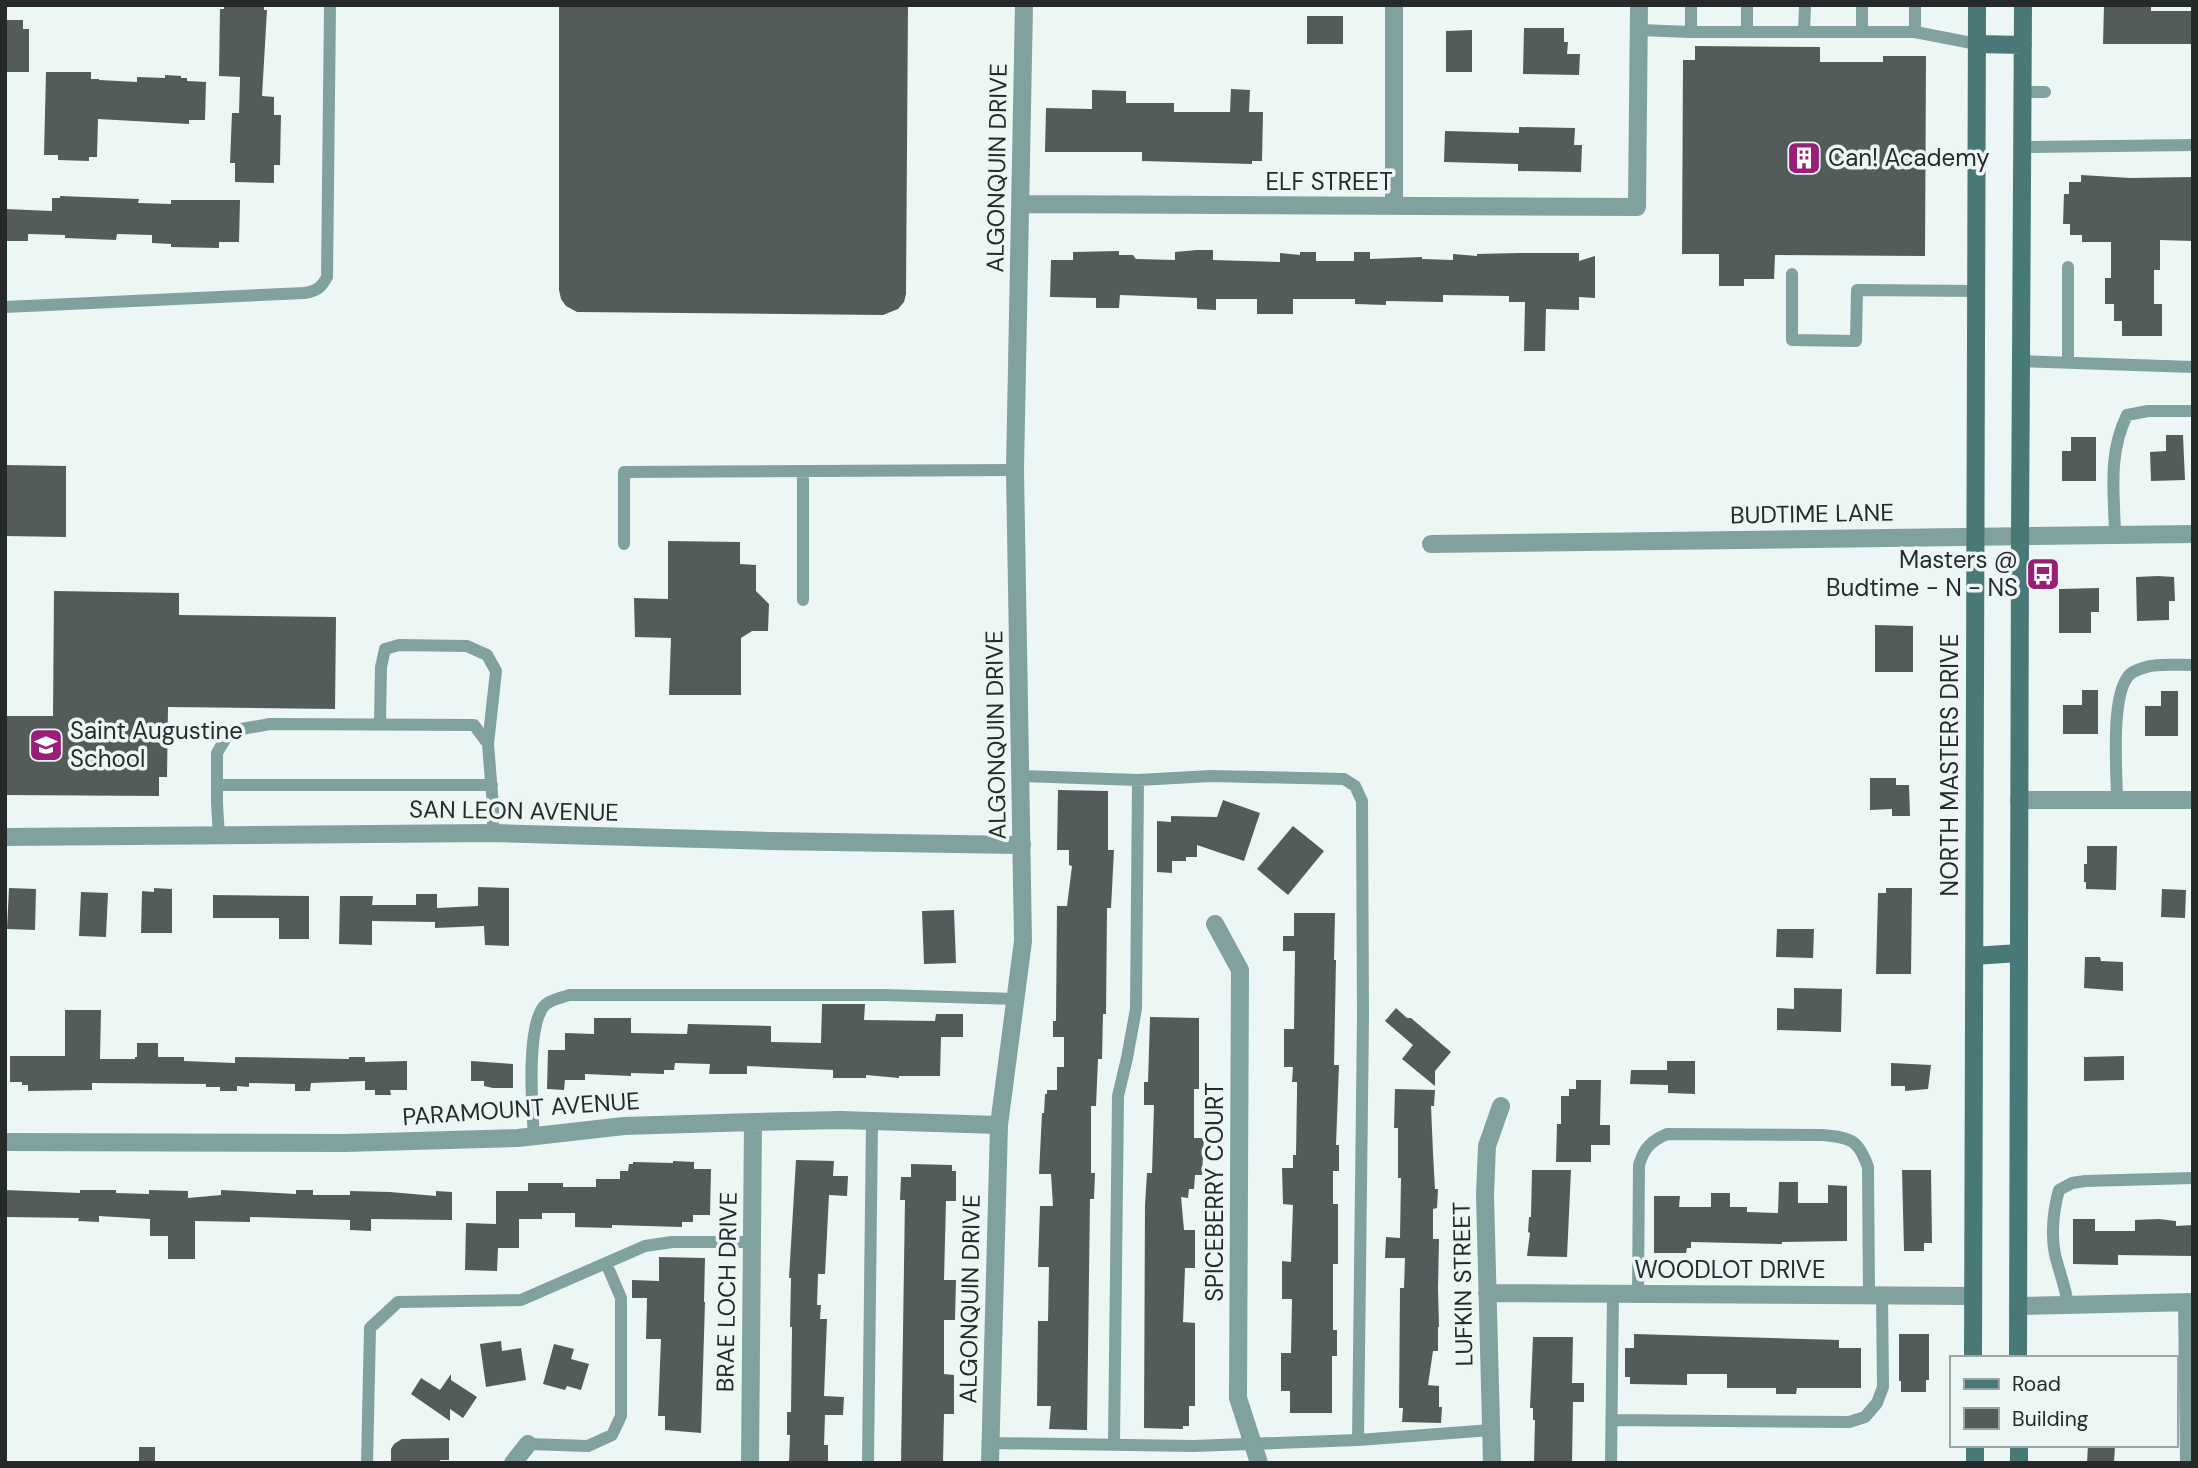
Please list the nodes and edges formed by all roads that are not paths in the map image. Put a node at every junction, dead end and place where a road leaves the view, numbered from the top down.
1 (330, 5) edge
2 (1024, 5) edge
3 (1394, 5) edge
4 (1639, 5) edge
5 (1691, 5) edge
6 (1747, 5) edge
7 (1805, 5) edge
8 (1862, 5) edge
9 (1915, 5) edge
10 (1977, 5) edge
11 (2023, 5) edge
12 (1639, 30) junction
13 (1691, 32) junction
14 (1747, 32) junction
15 (1804, 32) junction
16 (1862, 32) junction
17 (1915, 32) junction
18 (1977, 44) junction
19 (2023, 45) junction
20 (2023, 92) junction
21 (2045, 92) dead end
22 (2193, 145) edge
23 (2022, 146) junction
24 (1022, 204) junction
25 (1394, 206) junction
26 (2068, 267) dead end
27 (1792, 274) dead end
28 (1977, 291) junction
29 (5, 307) edge
30 (2021, 361) junction
31 (2068, 363) junction
32 (2193, 367) edge
33 (2193, 411) edge
34 (1015, 470) junction
35 (803, 471) junction
36 (2115, 534) junction
37 (2193, 534) edge
38 (1976, 536) junction
39 (2020, 536) junction
40 (624, 544) dead end
41 (1431, 544) dead end
42 (803, 600) dead end
43 (2193, 665) edge
44 (380, 724) junction
45 (488, 744) junction
46 (1022, 776) junction
47 (1138, 780) junction
48 (217, 785) junction
49 (492, 785) junction
50 (2019, 800) junction
51 (2118, 800) junction
52 (2193, 800) edge
53 (493, 833) junction
54 (219, 836) junction
55 (5, 837) edge
56 (1023, 845) junction
57 (1215, 923) dead end
58 (2019, 953) junction
59 (1974, 956) junction
60 (1016, 999) junction
61 (1501, 1106) dead end
62 (872, 1121) junction
63 (753, 1122) junction
64 (999, 1125) junction
65 (534, 1137) junction
66 (5, 1142) edge
67 (2193, 1178) edge
68 (752, 1242) junction
69 (606, 1263) junction
70 (1487, 1293) junction
71 (1613, 1294) junction
72 (1638, 1294) junction
73 (1876, 1295) junction
74 (1972, 1296) junction
75 (2190, 1302) edge
76 (2068, 1305) junction
77 (2018, 1306) junction
78 (1973, 1356) edge
79 (2018, 1356) edge
80 (1612, 1420) junction
81 (1491, 1430) junction
82 (1358, 1440) junction
83 (991, 1443) junction
84 (528, 1444) joint
85 (1254, 1444) junction
86 (1114, 1445) junction
87 (367, 1463) edge
88 (513, 1463) edge
89 (750, 1463) edge
90 (868, 1463) edge
91 (990, 1463) edge
92 (1259, 1463) edge
93 (1492, 1463) edge
94 (1611, 1463) edge
95 (2189, 1463) edge

1 - 29 lane
2 - 24 street, ALGONQUIN DRIVE
3 - 25 street
4 - 12 street
5 - 13 lane
6 - 14 lane
7 - 15 lane
8 - 16 lane
9 - 17 lane
10 - 18 main road, NORTH MASTERS DRIVE
11 - 19 main road
12 - 13 lane
12 - 25 street, ELF STREET
13 - 14 lane
14 - 15 lane
15 - 16 lane
16 - 17 lane
17 - 18 lane
18 - 19 main road
18 - 28 main road, NORTH MASTERS DRIVE
19 - 20 main road
20 - 21 lane
20 - 23 main road
22 - 23 lane
23 - 30 main road
24 - 25 street, ELF STREET
24 - 34 street, ALGONQUIN DRIVE
26 - 31 lane
27 - 28 lane
28 - 38 main road, NORTH MASTERS DRIVE
30 - 31 lane
30 - 39 main road
31 - 32 lane
33 - 36 lane
34 - 35 lane
34 - 46 street, ALGONQUIN DRIVE
35 - 40 lane
35 - 42 lane
36 - 37 street, BUDTIME LANE
36 - 39 street, BUDTIME LANE
38 - 39 street, BUDTIME LANE
38 - 41 street, BUDTIME LANE
38 - 59 main road, NORTH MASTERS DRIVE
39 - 50 main road
43 - 51 lane
44 - 45 lane
44 - 45 lane
44 - 48 lane
45 - 49 lane
46 - 47 lane
46 - 56 street, ALGONQUIN DRIVE
47 - 82 lane
47 - 86 lane
48 - 49 lane
48 - 54 lane
49 - 53 lane
50 - 51 street
50 - 58 main road
51 - 52 street
53 - 54 street, SAN LEON AVENUE
53 - 56 street, SAN LEON AVENUE
54 - 55 street, SAN LEON AVENUE
56 - 60 street, ALGONQUIN DRIVE
57 - 85 street, SPICEBERRY COURT
58 - 59 main road
58 - 77 main road
59 - 74 main road, NORTH MASTERS DRIVE
60 - 64 street, ALGONQUIN DRIVE
60 - 65 lane
61 - 70 street, LUFKIN STREET
62 - 63 street, PARAMOUNT AVENUE
62 - 64 street, PARAMOUNT AVENUE
62 - 90 lane
63 - 65 street, PARAMOUNT AVENUE
63 - 68 street, BRAE LOCH DRIVE
64 - 83 street, ALGONQUIN DRIVE
65 - 66 street, PARAMOUNT AVENUE
67 - 76 lane
68 - 69 lane
68 - 89 street, BRAE LOCH DRIVE
69 - 84 lane
69 - 87 lane
70 - 71 street, WOODLOT DRIVE
70 - 81 street, LUFKIN STREET
71 - 72 street, WOODLOT DRIVE
71 - 80 lane
72 - 73 street, WOODLOT DRIVE
72 - 73 lane
73 - 74 street, WOODLOT DRIVE
73 - 80 lane
74 - 78 main road, NORTH MASTERS DRIVE
75 - 76 street
75 - 95 street
76 - 77 street
77 - 79 main road
80 - 94 lane
81 - 82 lane
81 - 93 street, LUFKIN STREET
82 - 85 lane
83 - 86 lane
83 - 91 street, ALGONQUIN DRIVE
84 - 88 street
85 - 86 lane
85 - 92 street, SPICEBERRY COURT

